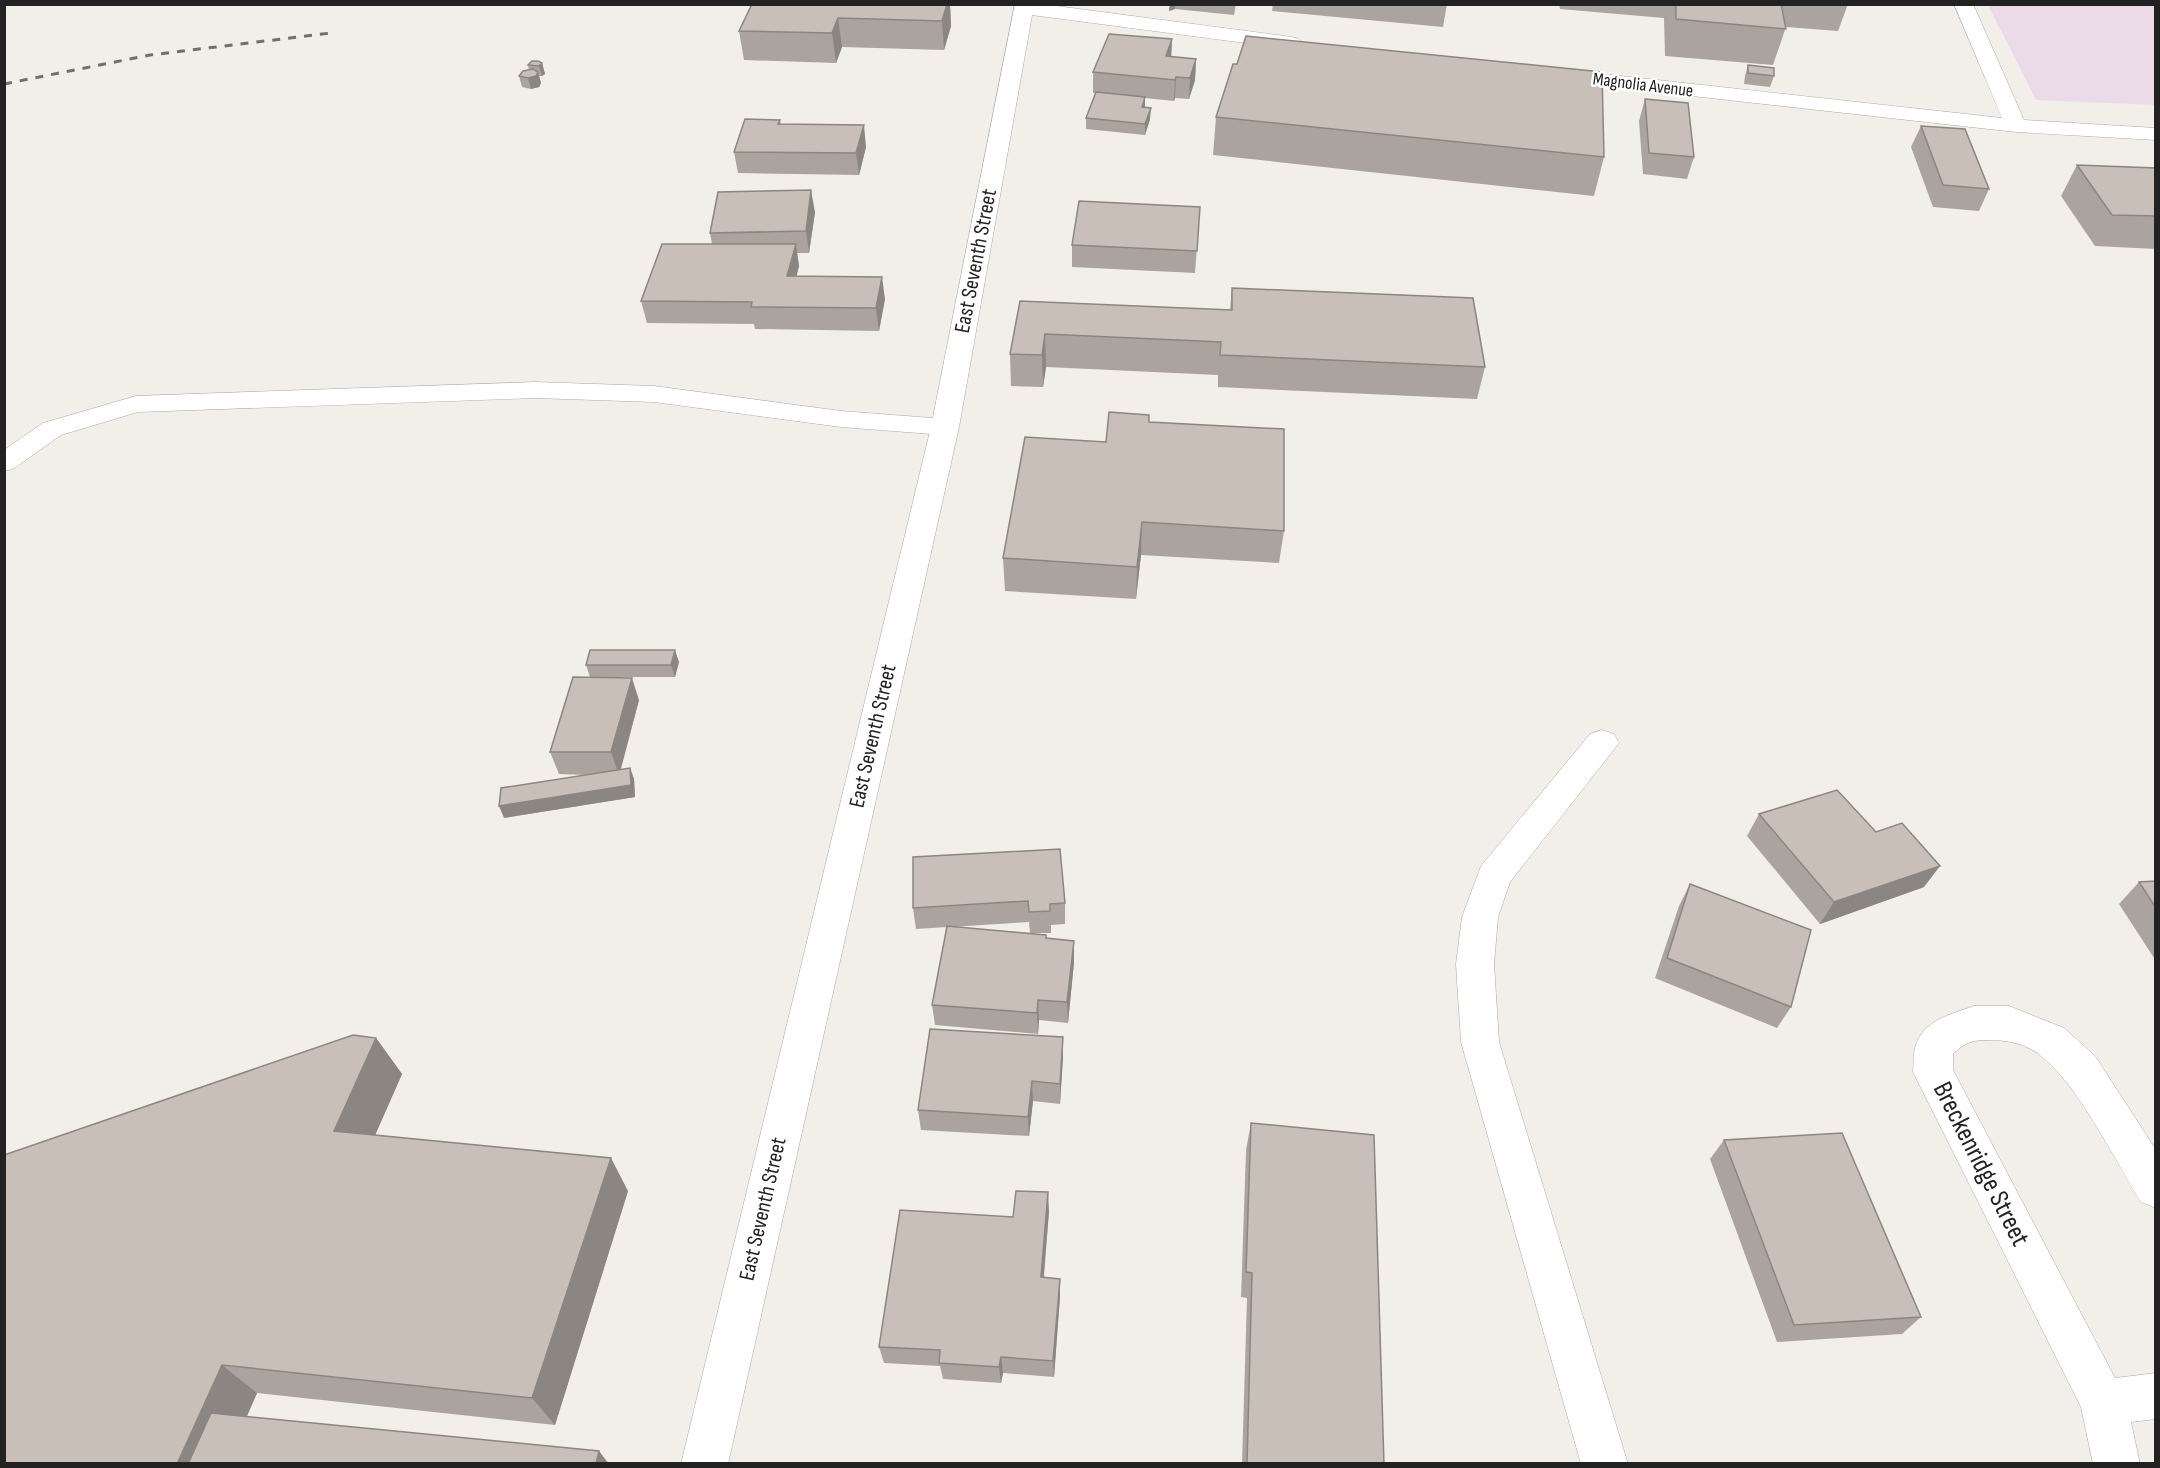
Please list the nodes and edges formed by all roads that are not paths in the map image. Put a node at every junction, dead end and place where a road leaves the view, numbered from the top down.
1 (1963, 4) edge
2 (1025, 6) edge
3 (1312, 45) edge
4 (1537, 72) edge
5 (2016, 126) junction
6 (2156, 134) edge
7 (945, 427) junction
8 (4, 463) edge
9 (1602, 743) dead end
10 (2156, 1188) edge
11 (2156, 1396) edge
12 (2103, 1402) junction
13 (704, 1464) edge
14 (1605, 1464) edge
15 (2117, 1464) edge

1 - 5 street
2 - 3 street
2 - 7 street, East Seventh Street
4 - 5 street, Magnolia Avenue
5 - 6 street, Magnolia Avenue
7 - 8 lane
7 - 13 street, East Seventh Street
9 - 14 street
10 - 12 street, Breckenridge Street
11 - 12 street
12 - 15 street, Breckenridge Street

